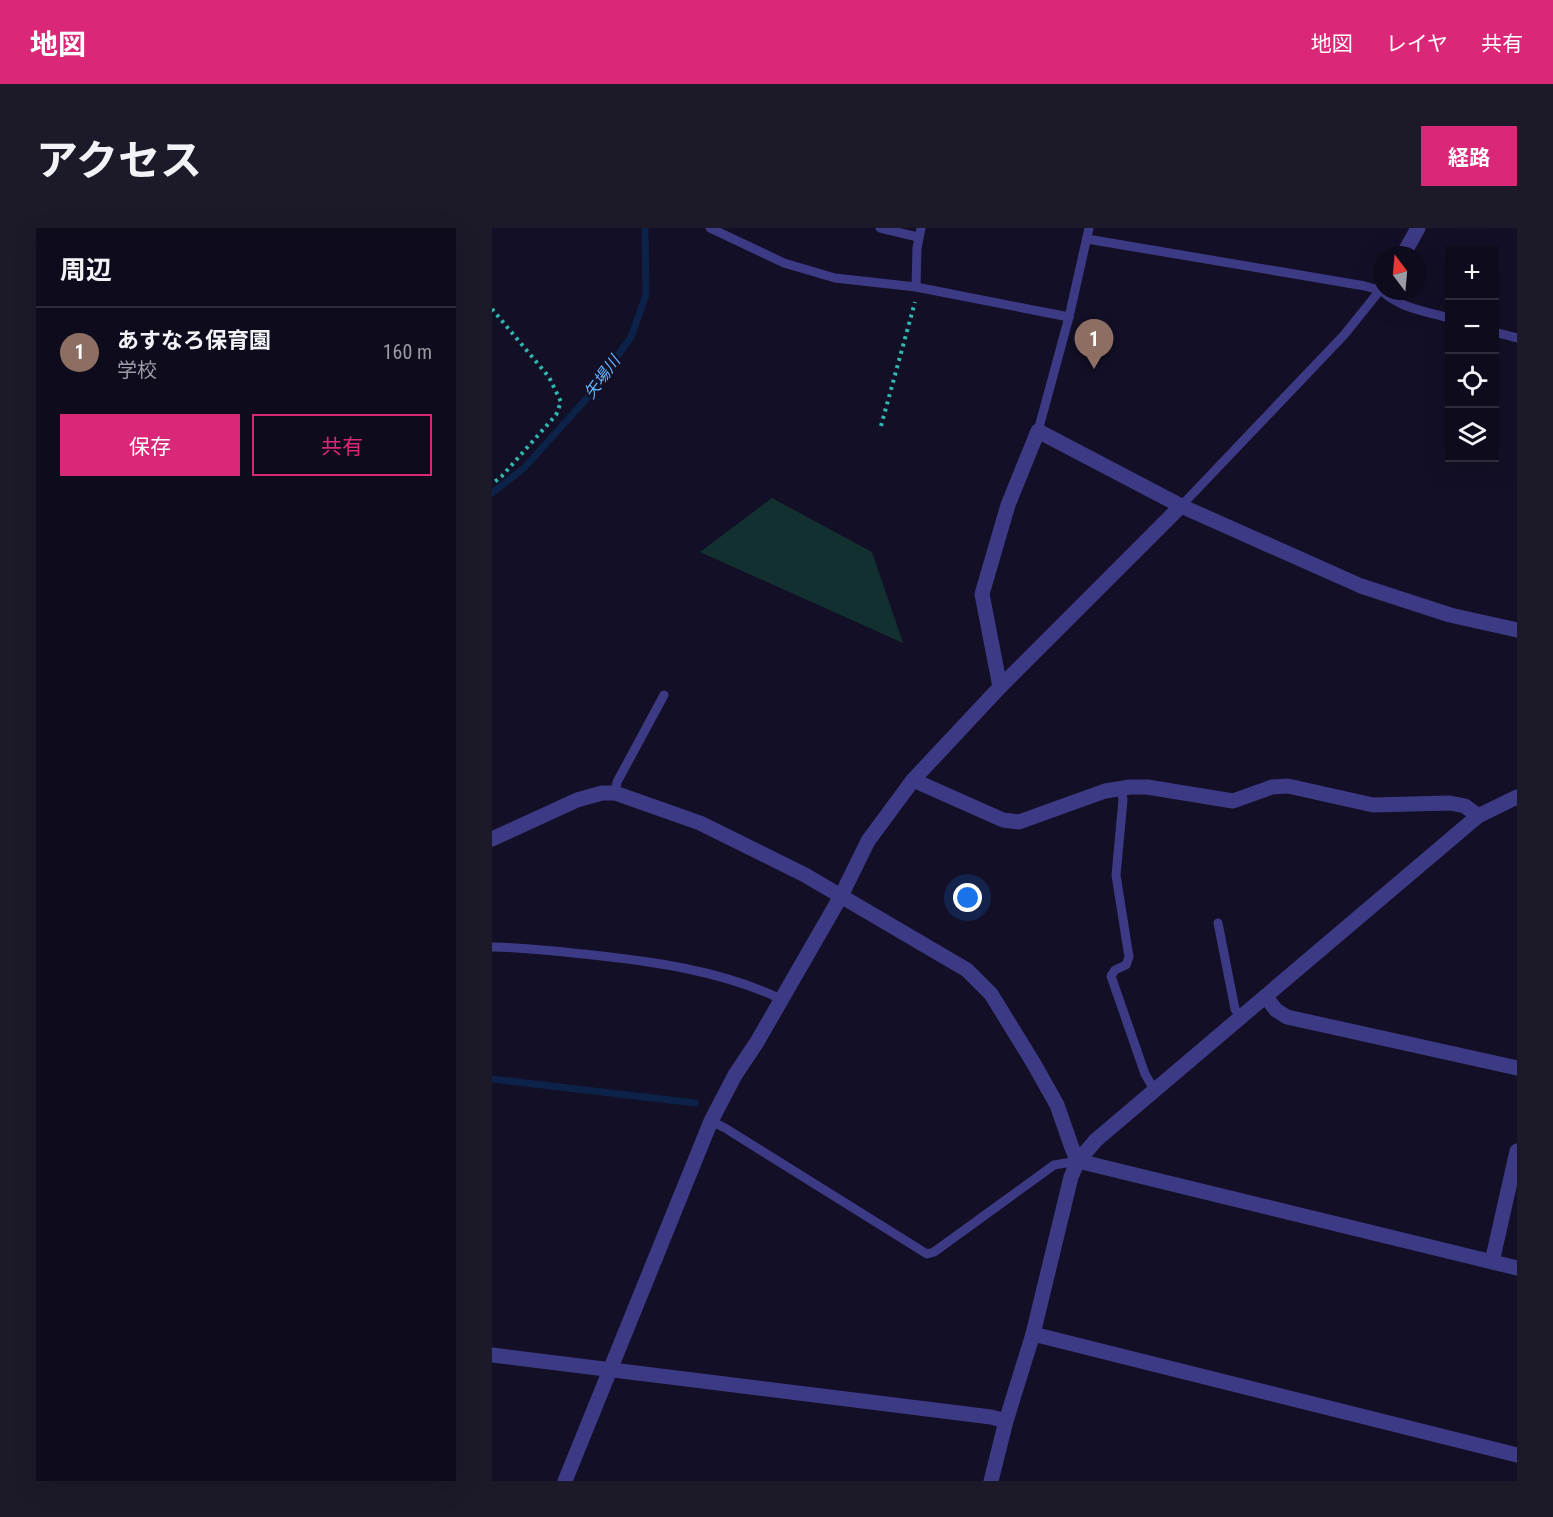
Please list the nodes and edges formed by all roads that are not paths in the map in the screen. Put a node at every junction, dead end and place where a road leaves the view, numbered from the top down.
1 (710, 228) edge
2 (880, 228) edge
3 (1089, 228) edge
4 (1418, 228) edge
5 (920, 233) edge
6 (1087, 239) junction
7 (1408, 246) edge
8 (916, 287) junction
9 (1373, 288) edge
10 (1374, 300) edge
11 (1393, 300) edge
12 (1070, 317) junction
13 (1445, 317) edge
14 (1499, 333) edge
15 (1517, 338) edge
16 (1038, 431) junction
17 (1181, 506) junction
18 (1517, 630) edge
19 (1000, 687) junction
20 (664, 695) dead end
21 (913, 780) junction
22 (1121, 788) junction
23 (615, 793) junction
24 (1517, 798) edge
25 (1478, 816) junction
26 (492, 839) edge
27 (841, 896) junction
28 (1218, 923) dead end
29 (492, 947) edge
30 (1266, 997) junction
31 (781, 999) junction
32 (1241, 1017) junction
33 (1517, 1068) edge
34 (1155, 1091) junction
35 (711, 1122) junction
36 (1517, 1151) edge
37 (1078, 1161) junction
38 (1492, 1262) junction
39 (1517, 1268) edge
40 (1033, 1334) junction
41 (492, 1355) edge
42 (610, 1368) junction
43 (1006, 1421) junction
44 (1517, 1455) edge
45 (565, 1481) edge
46 (991, 1481) edge

1 - 8 lane
2 - 5 lane
3 - 6 lane
4 - 7 street
5 - 8 lane
6 - 9 lane
6 - 12 lane
8 - 12 lane
10 - 17 lane
11 - 13 lane
12 - 16 lane
14 - 15 lane
16 - 17 street
16 - 19 street
17 - 18 street
17 - 19 street
19 - 21 street
20 - 23 lane
21 - 22 street
21 - 27 street
22 - 25 street
22 - 34 lane
23 - 26 street
23 - 27 street
24 - 25 street
25 - 30 street
27 - 31 street
27 - 37 street
28 - 32 lane
29 - 31 lane
30 - 32 street
30 - 33 street
31 - 35 street
32 - 34 street
34 - 37 street
35 - 37 lane
35 - 42 street
36 - 38 street
37 - 38 street
37 - 40 street
38 - 39 street
40 - 43 street
40 - 44 street
41 - 42 street
42 - 43 street
42 - 45 street
43 - 46 street

